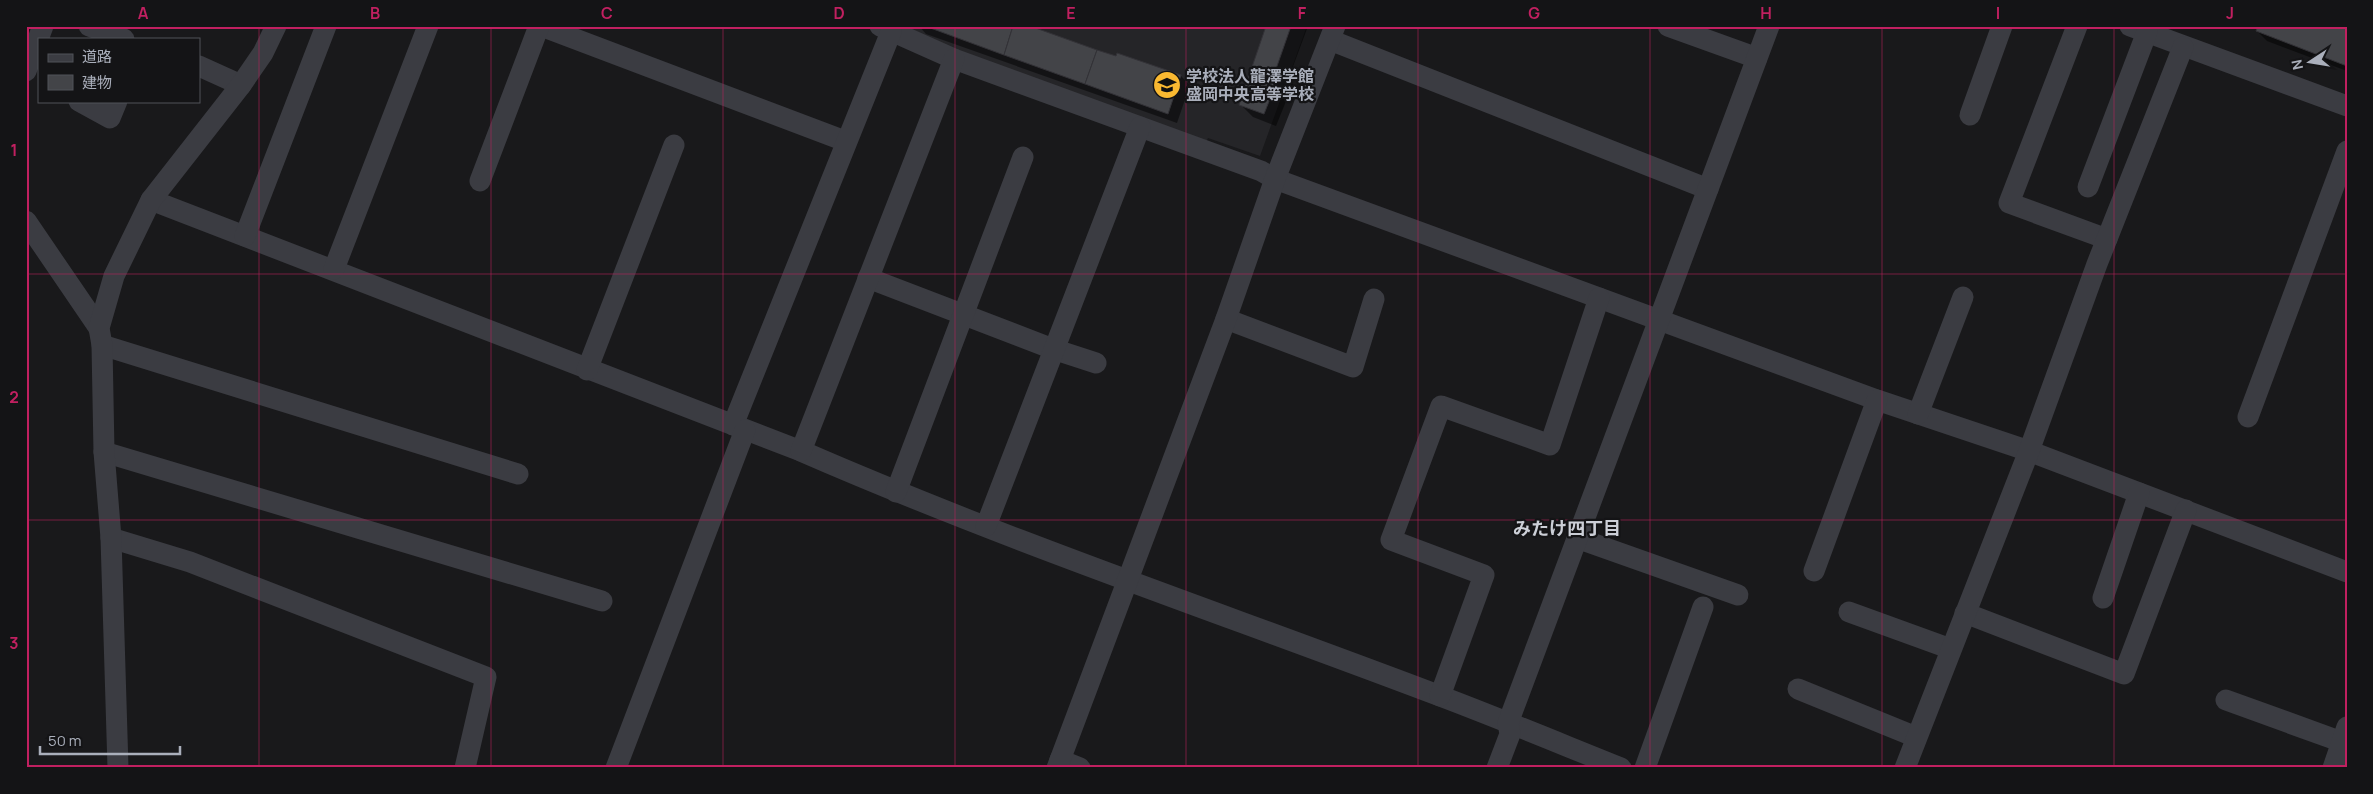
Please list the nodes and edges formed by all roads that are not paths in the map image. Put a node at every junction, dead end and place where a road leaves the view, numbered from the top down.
1 (43, 26) edge
2 (89, 26) edge
3 (276, 26) edge
4 (326, 26) edge
5 (428, 26) edge
6 (540, 26) edge
7 (1668, 26) edge
8 (1769, 26) edge
9 (2002, 26) edge
10 (2077, 26) edge
11 (885, 28) edge
12 (2138, 29) edge
13 (1333, 33) edge
14 (39, 38) edge
15 (121, 38) edge
16 (38, 40) edge
17 (2183, 46) junction
18 (1757, 58) junction
19 (954, 59) junction
20 (200, 66) edge
21 (26, 72) edge
22 (38, 78) edge
23 (241, 86) junction
24 (81, 102) edge
25 (117, 102) edge
26 (2347, 106) edge
27 (1970, 116) dead end
28 (1140, 127) junction
29 (845, 142) junction
30 (674, 145) dead end
31 (2347, 151) edge
32 (1023, 157) dead end
33 (1275, 179) junction
34 (480, 182) dead end
35 (2088, 187) dead end
36 (1708, 189) junction
37 (151, 200) junction
38 (26, 222) edge
39 (245, 236) junction
40 (2107, 239) junction
41 (334, 269) junction
42 (868, 278) junction
43 (1963, 297) dead end
44 (1599, 298) junction
45 (1374, 299) dead end
46 (962, 314) junction
47 (1226, 319) junction
48 (1658, 320) junction
49 (101, 337) junction
50 (1052, 349) junction
51 (1096, 364) dead end
52 (587, 370) junction
53 (1877, 400) junction
54 (1918, 414) junction
55 (2248, 417) dead end
56 (739, 428) junction
57 (801, 451) junction
58 (2029, 451) junction
59 (104, 452) junction
60 (518, 474) dead end
61 (896, 492) junction
62 (2139, 493) junction
63 (2186, 510) junction
64 (986, 526) junction
65 (111, 538) junction
66 (1577, 538) junction
67 (1814, 571) dead end
68 (2347, 572) edge
69 (1128, 582) junction
70 (1738, 595) dead end
71 (2103, 598) dead end
72 (602, 601) dead end
73 (1703, 607) dead end
74 (1849, 612) dead end
75 (1965, 613) junction
76 (1951, 649) junction
77 (1798, 689) dead end
78 (1440, 696) junction
79 (2226, 700) dead end
80 (1508, 723) junction
81 (2344, 734) edge
82 (1916, 737) junction
83 (1059, 764) edge
84 (118, 768) edge
85 (465, 768) edge
86 (616, 768) edge
87 (1080, 768) edge
88 (1497, 768) edge
89 (1621, 768) edge
90 (1644, 768) edge
91 (1905, 768) edge
92 (2333, 768) edge

1 - 14 street
2 - 15 street
3 - 23 street
4 - 39 street
5 - 41 street
6 - 29 street
6 - 34 street
7 - 18 street
8 - 18 street
9 - 27 street
10 - 40 street
11 - 19 street
11 - 29 street
12 - 17 street
12 - 35 street
13 - 33 street
13 - 36 street
16 - 21 street
17 - 26 street
17 - 40 street
18 - 36 street
19 - 28 street
19 - 42 street
20 - 23 street
21 - 22 street
23 - 37 street
24 - 25 street
28 - 33 street
28 - 50 street
29 - 56 street
30 - 52 street
31 - 55 street
32 - 46 street
33 - 44 street
33 - 47 street
36 - 48 street
37 - 39 street
37 - 49 street
38 - 49 street
39 - 41 street
40 - 58 street
41 - 52 street
42 - 46 street
42 - 57 street
43 - 54 street
44 - 48 street
44 - 78 street
45 - 47 street
46 - 50 street
46 - 61 street
47 - 69 street
48 - 53 street
48 - 66 street
49 - 59 street
49 - 60 street
50 - 51 street
50 - 64 street
52 - 56 street
53 - 54 street
53 - 67 street
54 - 58 street
56 - 57 street
56 - 86 street
57 - 61 street
58 - 62 street
58 - 75 street
59 - 65 street
59 - 72 street
61 - 64 street
62 - 63 street
62 - 71 street
63 - 68 street
63 - 75 street
64 - 69 street
65 - 84 street
65 - 85 street
66 - 70 street
66 - 80 street
69 - 78 street
69 - 83 street
73 - 90 street
74 - 76 street
75 - 76 street
76 - 82 street
77 - 82 street
78 - 80 street
79 - 81 street
80 - 88 street
80 - 89 street
81 - 92 street
82 - 91 street
83 - 87 street

